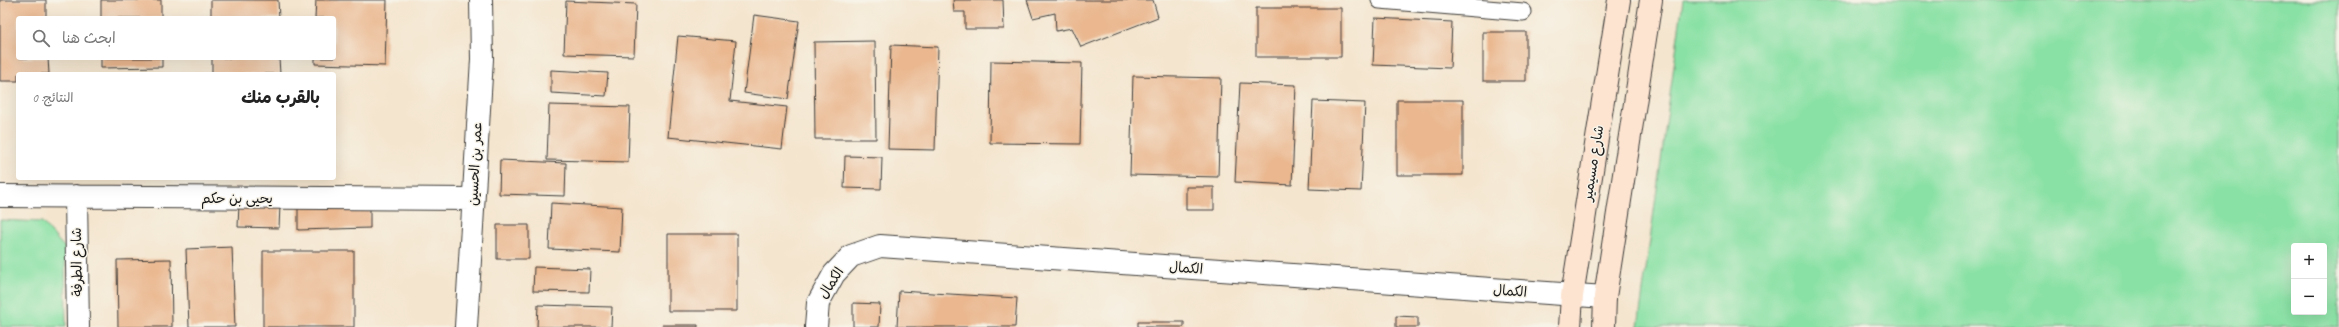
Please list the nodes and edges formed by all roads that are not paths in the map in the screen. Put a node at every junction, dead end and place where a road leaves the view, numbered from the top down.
1 (481, 0) edge
2 (1380, 0) edge
3 (1619, 0) edge
4 (1651, 0) edge
5 (1418, 2) edge
6 (1523, 12) dead end
7 (0, 196) edge
8 (76, 196) junction
9 (473, 200) junction
10 (1572, 296) junction
11 (1605, 297) junction
12 (78, 327) edge
13 (466, 327) edge
14 (816, 327) edge
15 (1570, 327) edge
16 (1604, 327) edge

1 - 9 street, عمر بن الحسين
2 - 5 lane
3 - 10 street, شارع مسيمير
4 - 11 street
5 - 6 lane
7 - 8 street, يحيى بن حكم
8 - 9 street, يحيى بن حكم
8 - 12 street, شارع الطرفة
9 - 13 street, عمر بن الحسين
10 - 11 street, الكمال
10 - 14 street, الكمال
10 - 15 street, شارع مسيمير
11 - 16 street

